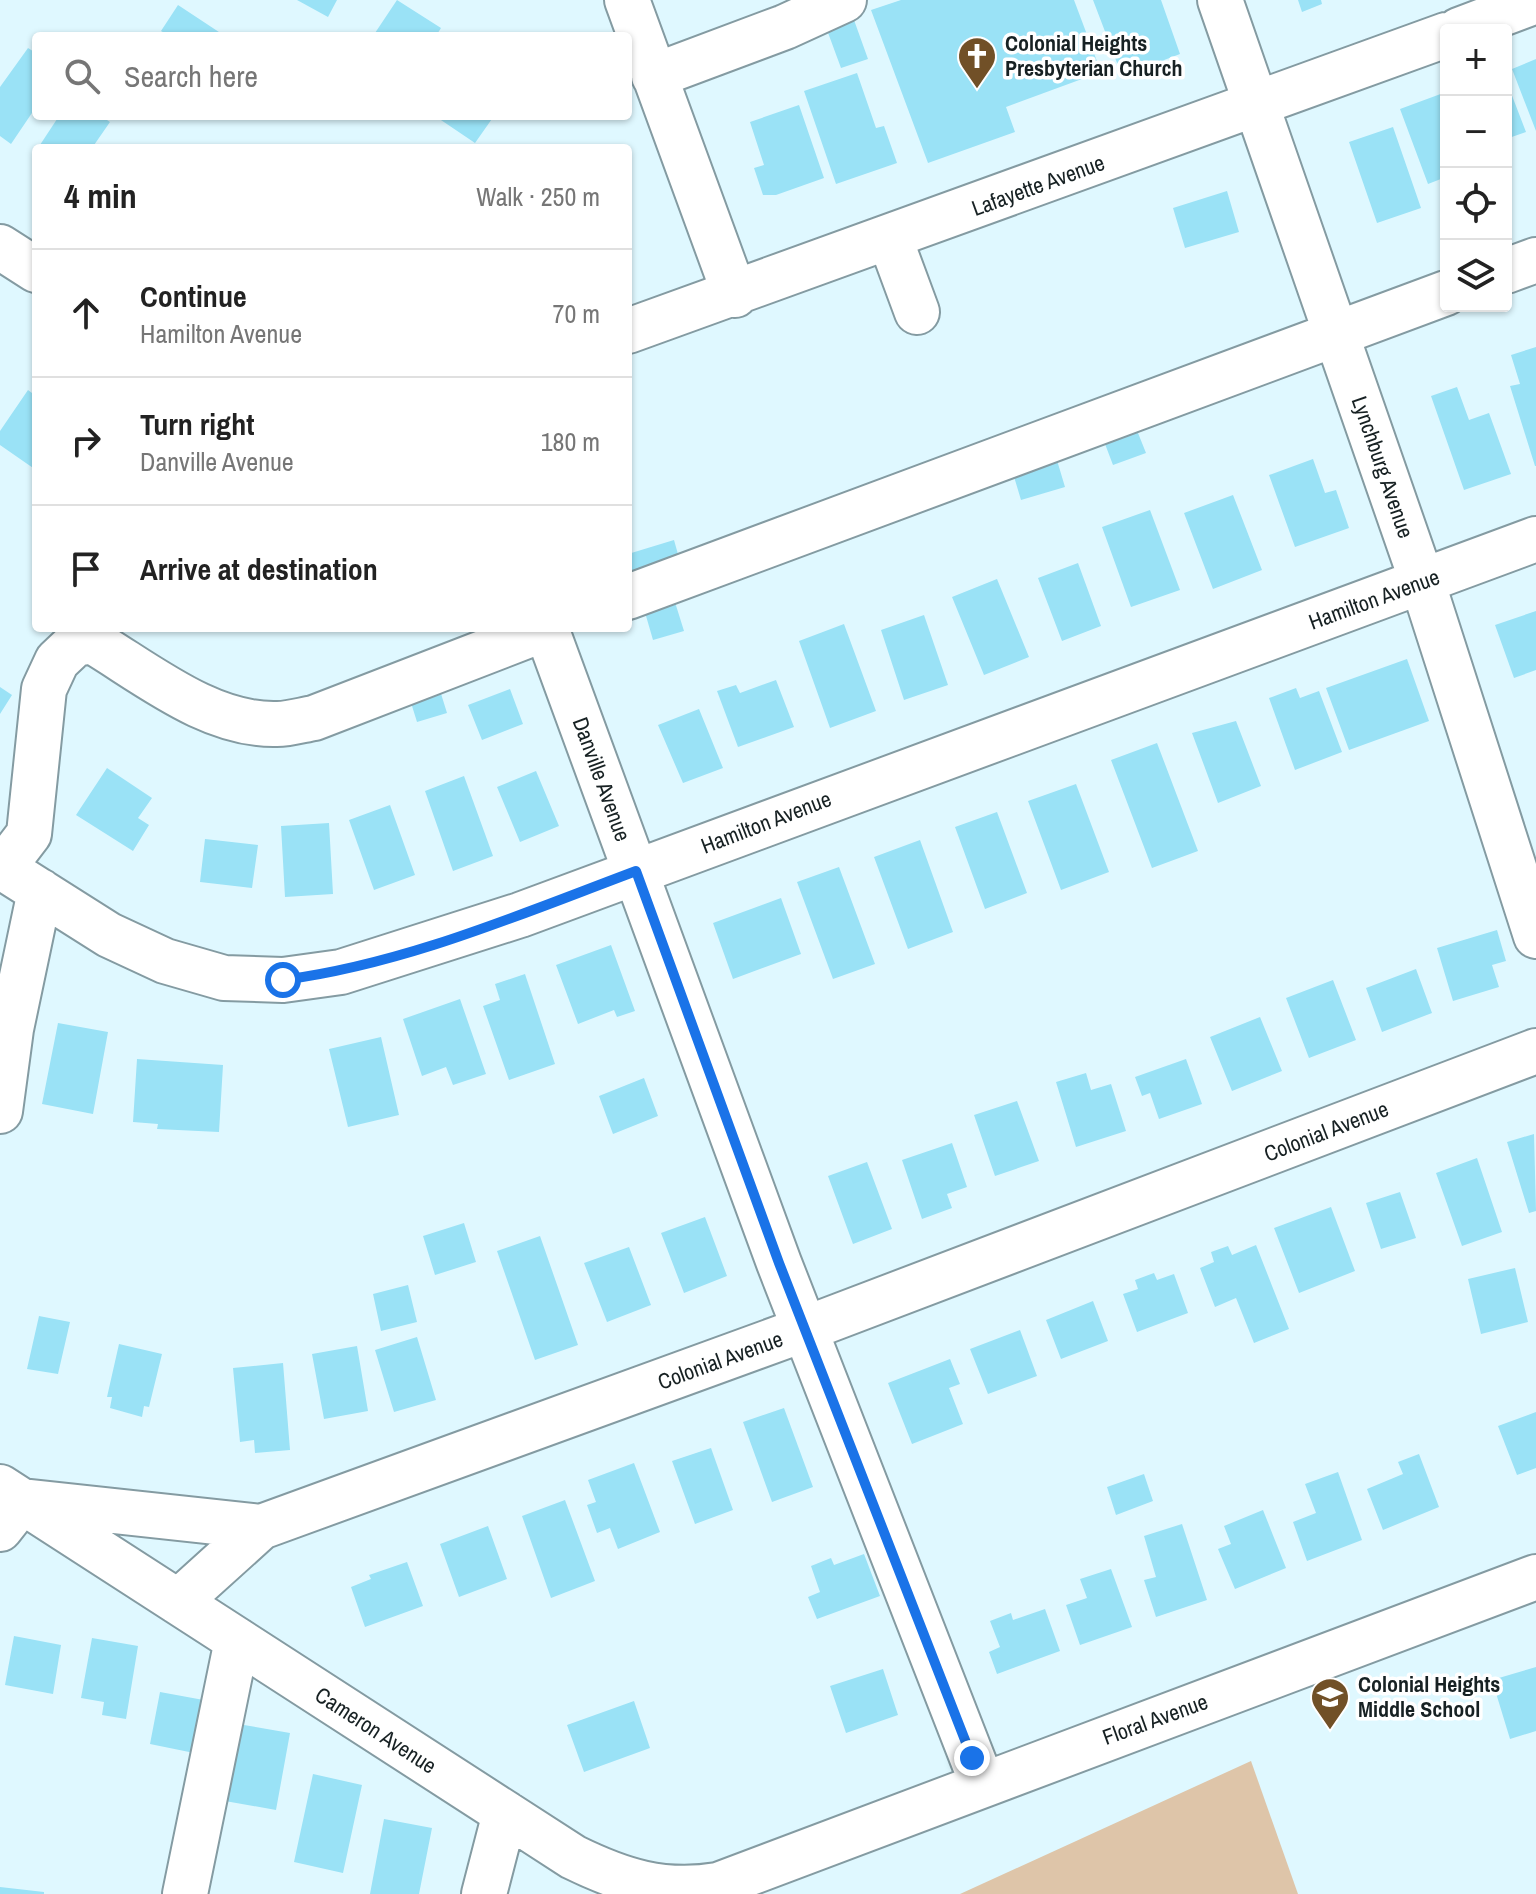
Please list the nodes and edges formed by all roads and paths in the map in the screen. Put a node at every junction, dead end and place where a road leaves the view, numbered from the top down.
1 (627, 0) edge
2 (844, 0) edge
3 (1220, 0) edge
4 (1536, 1) edge
5 (1475, 24) edge
6 (1440, 37) edge
7 (654, 76) junction
8 (1258, 105) junction
9 (890, 239) junction
10 (0, 247) edge
11 (1536, 260) edge
12 (32, 267) edge
13 (1512, 269) edge
14 (735, 295) junction
15 (1440, 295) edge
16 (917, 312) dead end
17 (632, 330) edge
18 (1337, 333) junction
19 (1536, 539) edge
20 (1422, 581) junction
21 (632, 596) edge
22 (536, 632) edge
23 (547, 632) edge
24 (2, 867) edge
25 (636, 871) junction
26 (40, 891) junction
27 (1536, 936) edge
28 (1536, 1051) edge
29 (0, 1111) edge
30 (805, 1329) junction
31 (7, 1505) edge
32 (261, 1527) junction
33 (1536, 1577) edge
34 (178, 1602) junction
35 (237, 1640) junction
36 (982, 1783) junction
37 (505, 1813) junction
38 (786, 1872) edge
39 (652, 1892) edge
40 (185, 1894) edge
41 (484, 1894) edge

1 - 7 street
2 - 7 street
3 - 8 street, Lynchburg Avenue
4 - 5 street
6 - 8 street, Lafayette Avenue
7 - 14 street
8 - 9 street, Lafayette Avenue
8 - 18 street, Lynchburg Avenue
9 - 14 street, Lafayette Avenue
9 - 16 street
10 - 12 street
11 - 13 street
14 - 17 street, Lafayette Avenue
15 - 18 street
18 - 20 street, Lynchburg Avenue
18 - 21 street
19 - 20 street, Hamilton Avenue
20 - 25 street, Hamilton Avenue
20 - 27 street, Lynchburg Avenue
22 - 24 street
23 - 25 street, Danville Avenue
24 - 26 street, Hamilton Avenue
25 - 26 street, Hamilton Avenue
25 - 30 street, Danville Avenue
26 - 29 street
28 - 30 street, Colonial Avenue
30 - 32 street, Colonial Avenue
30 - 36 street, Danville Avenue
31 - 32 street, Colonial Avenue
31 - 34 street, Cameron Avenue
32 - 34 street
33 - 36 street, Floral Avenue
34 - 35 street, Cameron Avenue
35 - 37 street, Cameron Avenue
35 - 40 street
36 - 38 street, Floral Avenue
37 - 39 street, Cameron Avenue
37 - 41 street
38 - 39 street, Cameron Avenue

